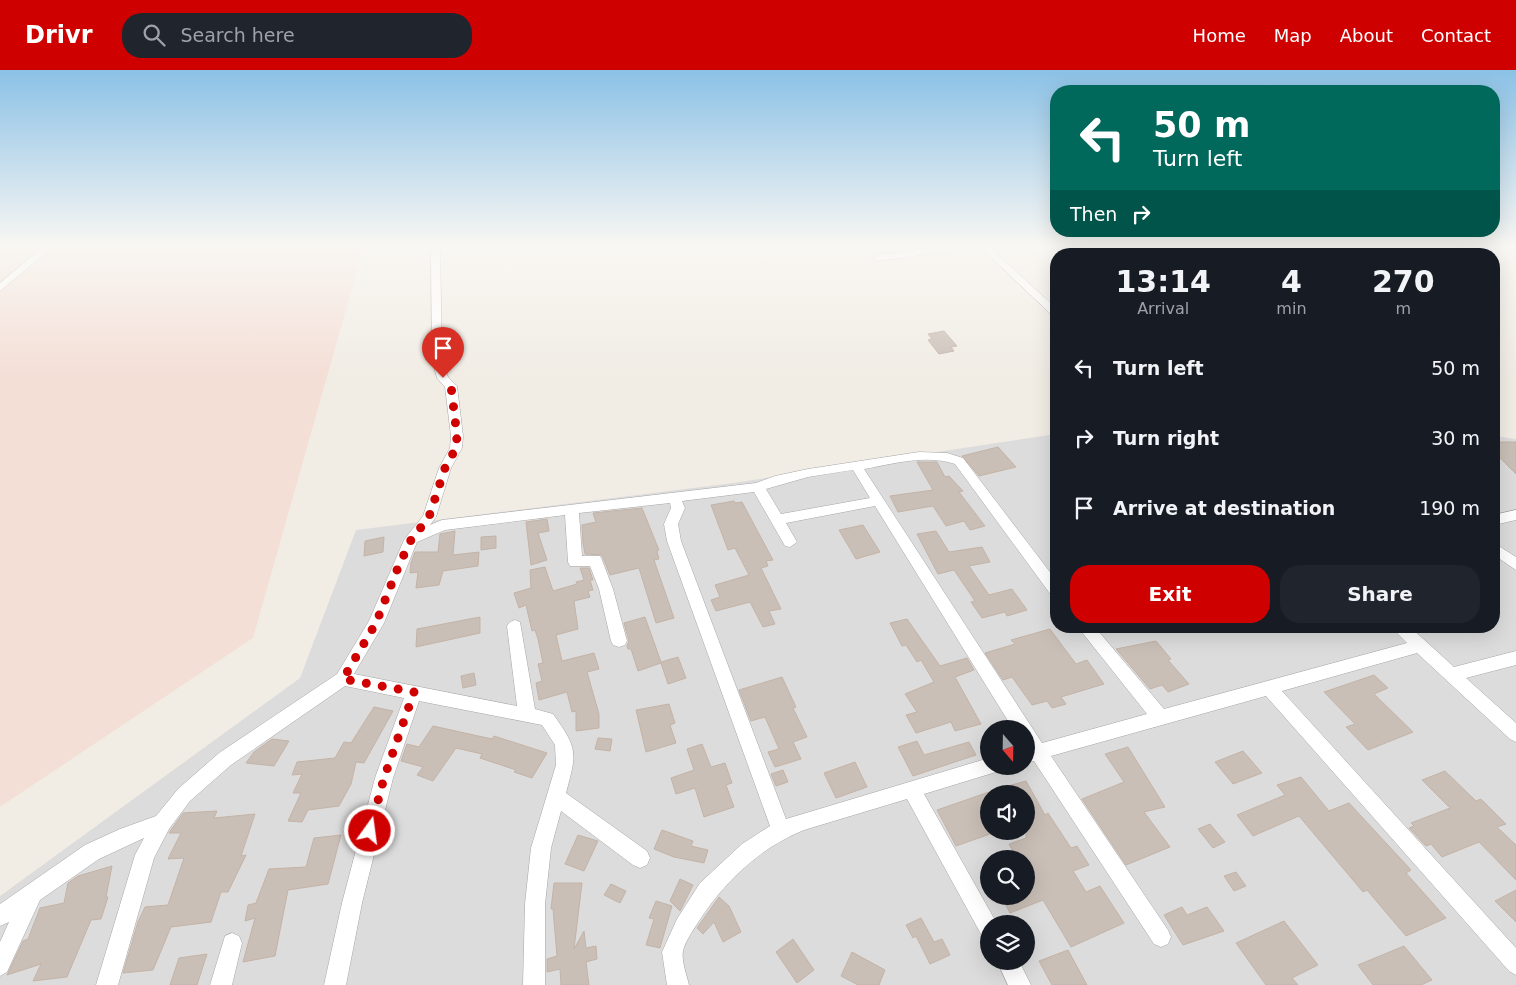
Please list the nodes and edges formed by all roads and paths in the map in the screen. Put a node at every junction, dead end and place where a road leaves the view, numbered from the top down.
1 (436, 289) edge
2 (1030, 289) edge
3 (1050, 307) edge
4 (857, 467) junction
5 (758, 487) junction
6 (674, 496) junction
7 (878, 501) junction
8 (572, 511) junction
9 (1516, 515) edge
10 (1500, 519) edge
11 (776, 520) junction
12 (435, 521) junction
13 (790, 542) dead end
14 (1500, 552) edge
15 (1516, 564) edge
16 (1050, 583) edge
17 (515, 626) dead end
18 (1091, 633) edge
19 (1406, 633) edge
20 (620, 641) dead end
21 (1420, 646) junction
22 (1516, 658) edge
23 (1451, 675) junction
24 (343, 679) junction
25 (1269, 688) junction
26 (414, 692) junction
27 (527, 715) junction
28 (1160, 717) junction
29 (1017, 720) edge
30 (1516, 734) edge
31 (1035, 752) edge
32 (1035, 757) edge
33 (980, 769) edge
34 (912, 790) junction
35 (556, 796) junction
36 (162, 823) junction
37 (781, 830) junction
38 (640, 858) dead end
39 (34, 892) junction
40 (981, 915) edge
41 (0, 916) edge
42 (1161, 936) dead end
43 (232, 943) dead end
44 (1516, 964) edge
45 (0, 965) edge
46 (1011, 970) edge
47 (107, 985) edge
48 (220, 985) edge
49 (335, 985) edge
50 (534, 985) edge
51 (678, 985) edge
52 (1020, 985) edge

1 - 12 street
2 - 3 street
4 - 5 street
4 - 7 street
4 - 16 street
5 - 6 street
5 - 11 street
6 - 8 street
6 - 37 street
7 - 11 street
7 - 29 street
8 - 12 street
8 - 20 street
9 - 10 street
11 - 13 street
12 - 24 street
14 - 15 street
17 - 27 street
18 - 28 street
19 - 21 street
21 - 23 street
21 - 25 street
22 - 23 street
23 - 30 street
24 - 26 street
24 - 36 street
25 - 28 street
25 - 44 street
26 - 27 street
26 - 49 street
27 - 35 street
28 - 31 street
32 - 42 street
33 - 34 street
34 - 37 street
34 - 40 street
35 - 38 street
35 - 50 street
36 - 39 street
36 - 47 street
37 - 51 street
39 - 41 street
39 - 45 street
43 - 48 street
46 - 52 street

